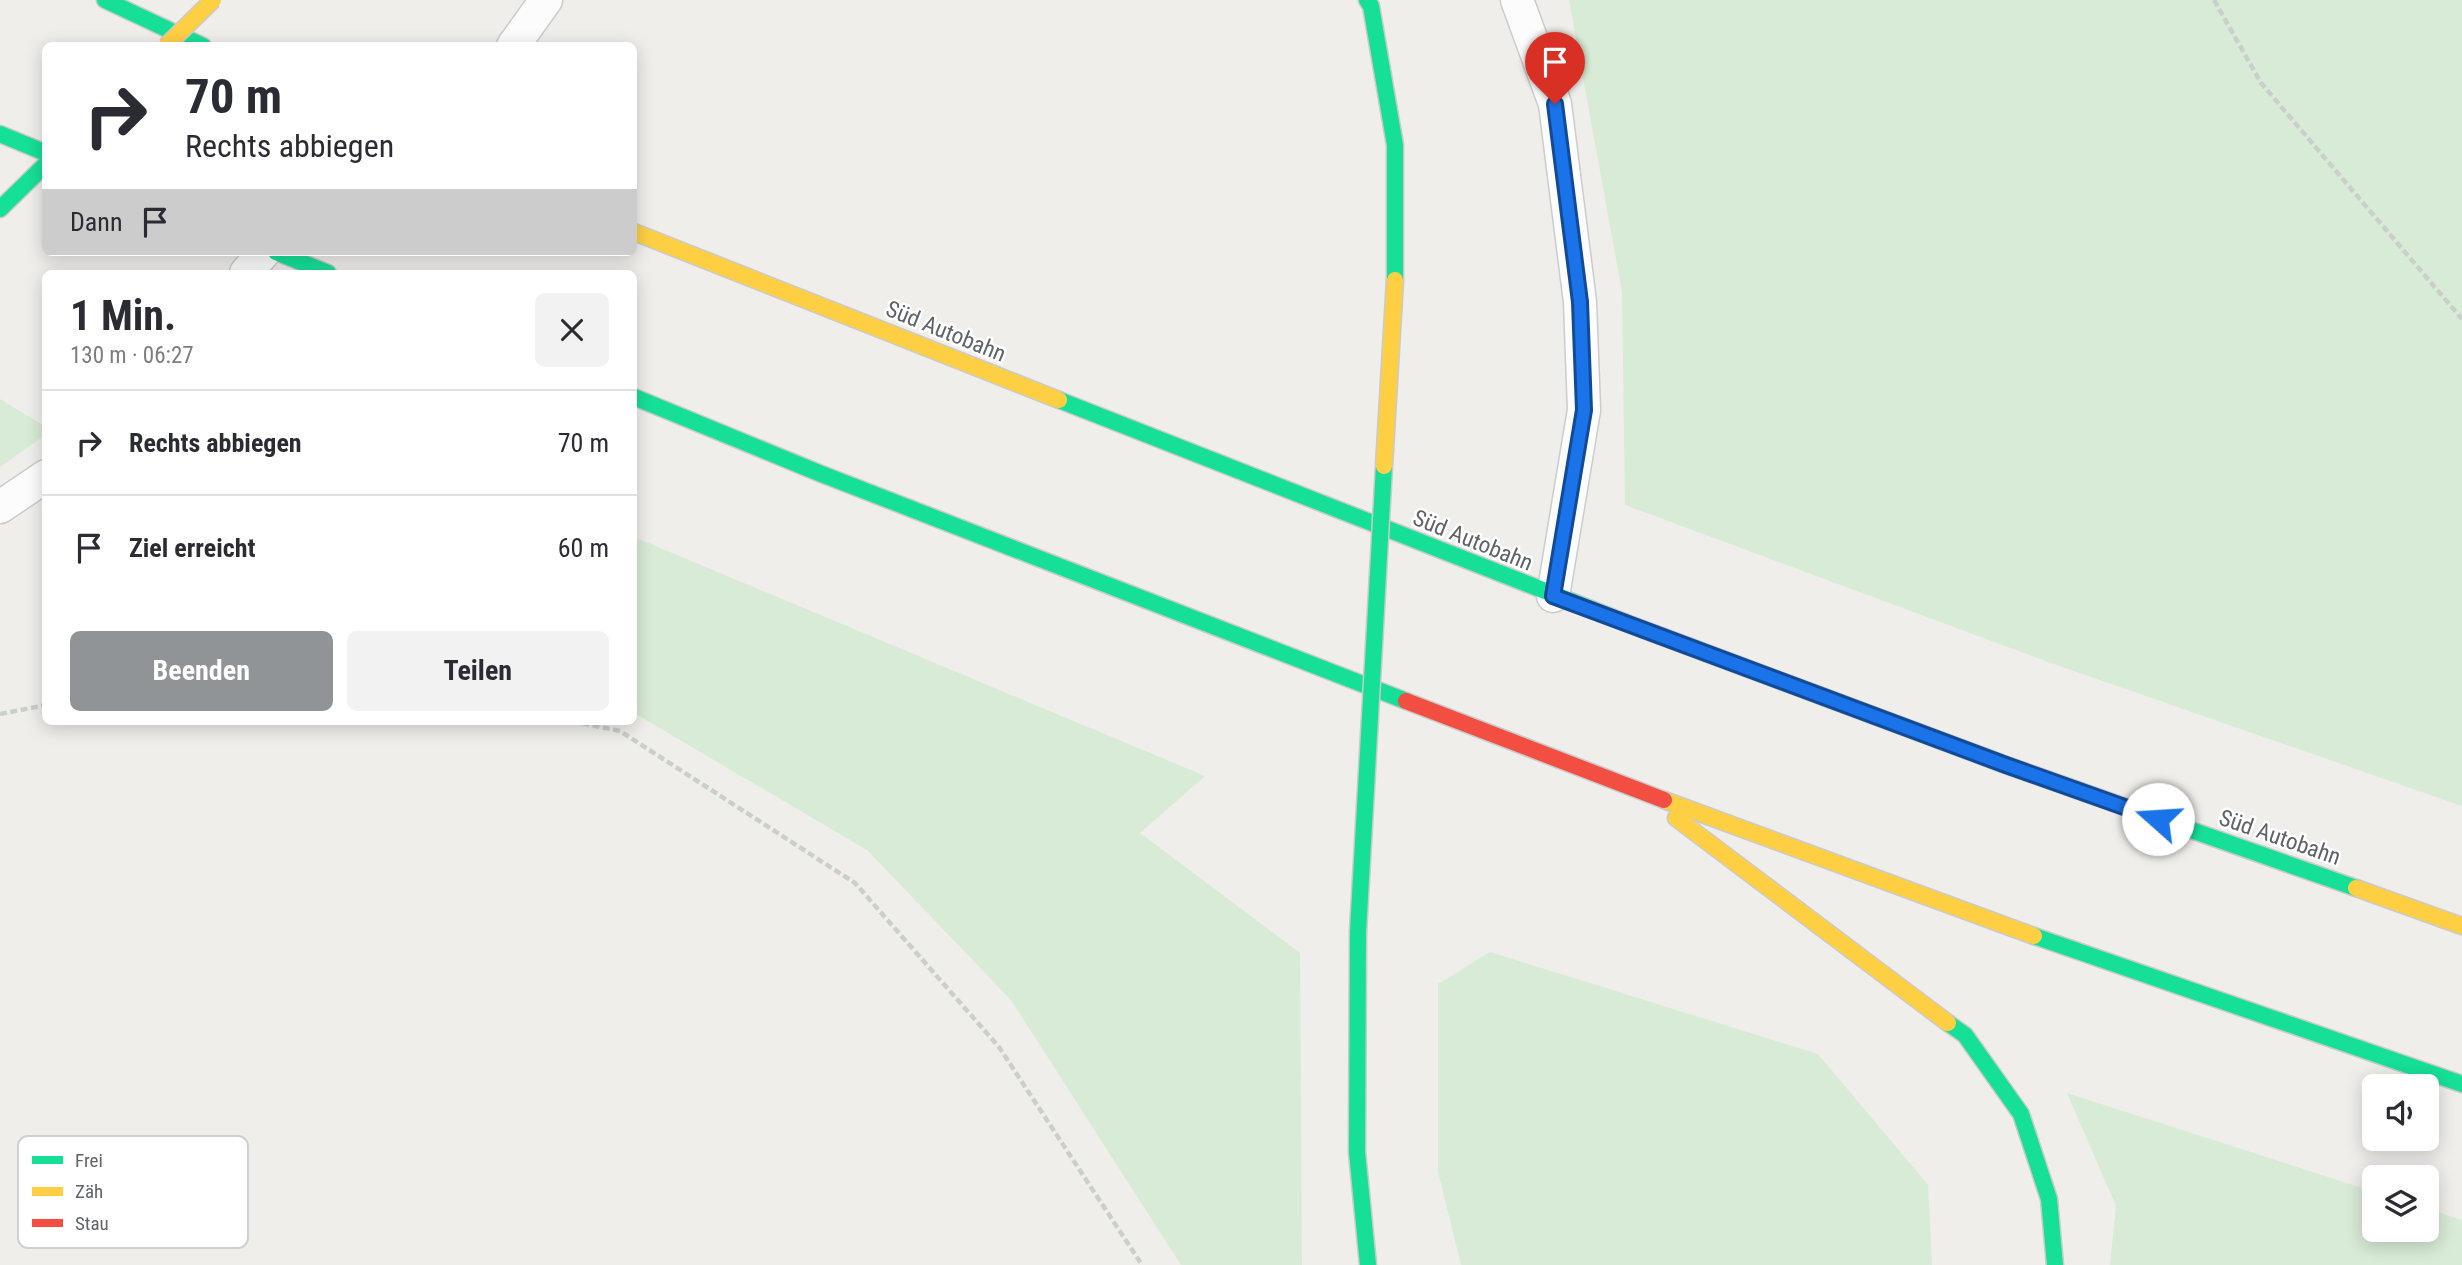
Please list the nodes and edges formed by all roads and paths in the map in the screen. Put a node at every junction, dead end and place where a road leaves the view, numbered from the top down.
1 (105, 0) edge
2 (213, 0) edge
3 (546, 0) edge
4 (1367, 0) edge
5 (1517, 0) edge
6 (2214, 0) edge
7 (170, 42) edge
8 (194, 42) edge
9 (516, 42) edge
10 (0, 134) edge
11 (42, 151) edge
12 (42, 168) edge
13 (0, 209) edge
14 (637, 233) edge
15 (261, 256) edge
16 (286, 256) edge
17 (249, 270) edge
18 (321, 270) edge
19 (2462, 319) edge
20 (637, 398) edge
21 (42, 479) edge
22 (0, 507) edge
23 (1553, 596) junction
24 (42, 706) edge
25 (0, 714) edge
26 (591, 725) edge
27 (1644, 793) junction
28 (2462, 926) edge
29 (2462, 1084) edge
30 (1142, 1265) edge
31 (1368, 1265) edge
32 (2055, 1265) edge

1 - 8 main road
2 - 7 main road, bridge
3 - 9 lane
4 - 31 main road, bridge
5 - 23 lane
6 - 19 path
10 - 11 main road
12 - 13 main road
14 - 23 main road, Süd Autobahn
15 - 17 lane
16 - 18 main road
20 - 27 main road
21 - 22 lane
23 - 28 main road, Süd Autobahn
24 - 25 path
26 - 30 path
27 - 29 main road
27 - 32 main road

